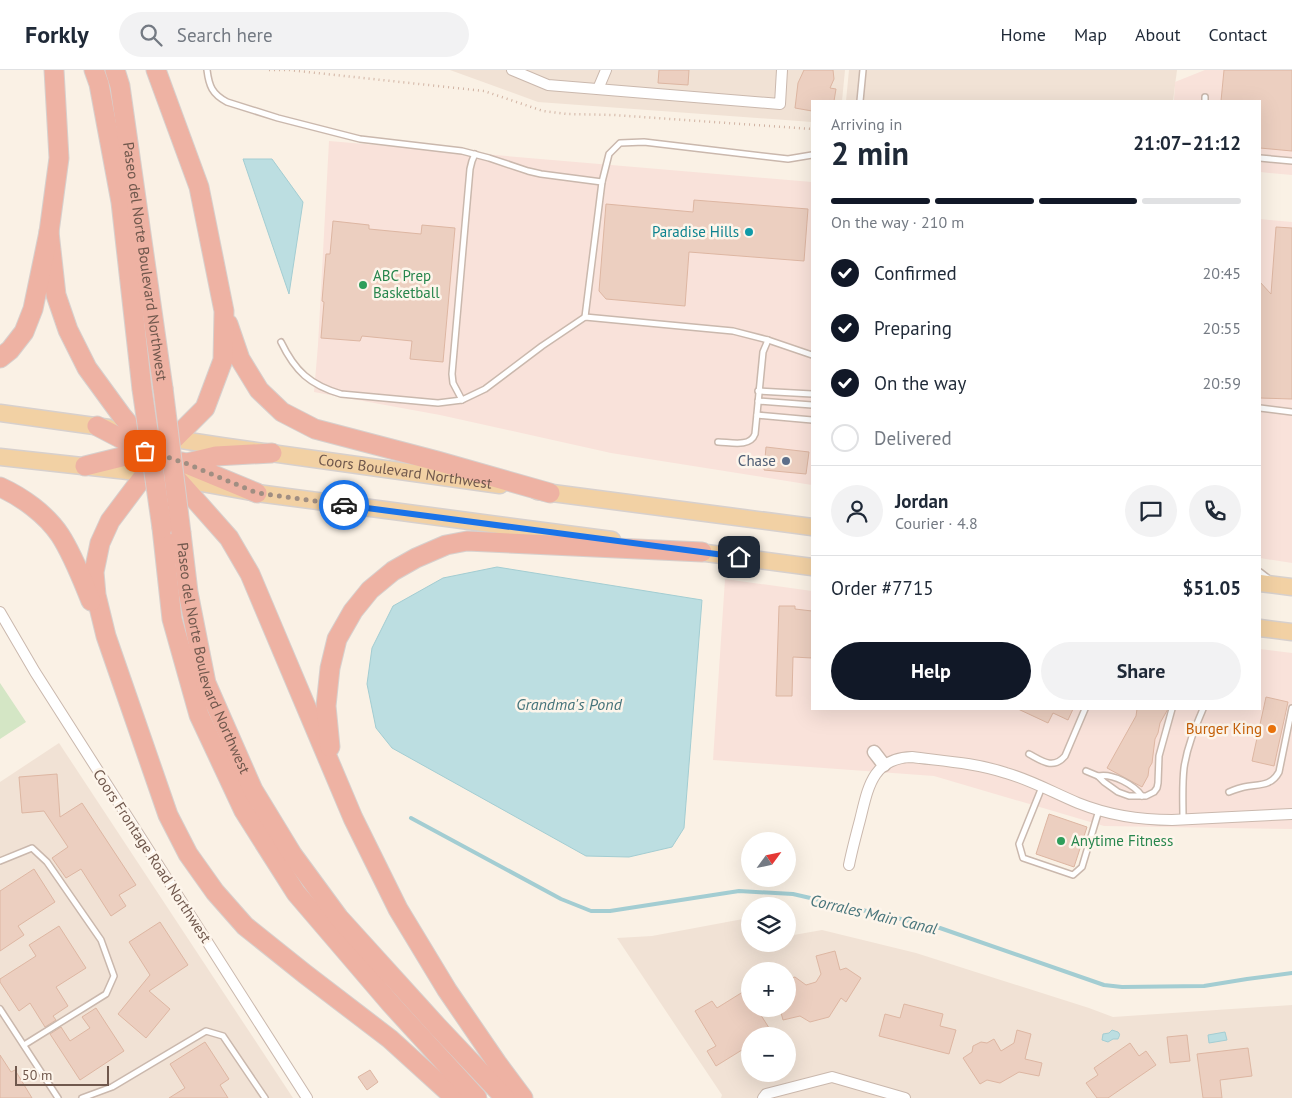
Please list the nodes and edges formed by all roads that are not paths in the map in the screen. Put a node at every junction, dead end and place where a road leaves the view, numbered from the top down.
1 (54, 70) edge
2 (94, 70) edge
3 (115, 70) edge
4 (156, 70) edge
5 (207, 70) edge
6 (512, 70) edge
7 (606, 70) edge
8 (782, 70) edge
9 (863, 70) edge
10 (598, 89) junction
11 (860, 100) edge
12 (475, 154) junction
13 (811, 155) edge
14 (1261, 158) edge
15 (1292, 162) edge
16 (602, 182) junction
17 (49, 232) junction
18 (224, 311) junction
19 (585, 317) junction
20 (768, 340) junction
21 (281, 342) dead end
22 (811, 355) edge
23 (0, 358) edge
24 (758, 390) junction
25 (811, 394) edge
26 (462, 400) junction
27 (758, 401) junction
28 (811, 405) edge
29 (1261, 408) edge
30 (1292, 412) edge
31 (0, 413) edge
32 (757, 415) junction
33 (811, 420) edge
34 (97, 426) junction
35 (136, 433) junction
36 (174, 439) junction
37 (718, 442) dead end
38 (149, 450) junction
39 (272, 454) junction
40 (0, 457) edge
41 (85, 466) junction
42 (177, 470) junction
43 (146, 473) junction
44 (0, 487) edge
45 (550, 492) junction
46 (257, 493) joint
47 (810, 525) edge
48 (702, 552) junction
49 (811, 567) edge
50 (1267, 584) edge
51 (1292, 587) edge
52 (0, 612) edge
53 (1262, 630) edge
54 (1292, 632) edge
55 (106, 636) junction
56 (1292, 708) edge
57 (1085, 710) edge
58 (1172, 710) edge
59 (1203, 710) edge
60 (874, 752) dead end
61 (1029, 754) dead end
62 (884, 765) junction
63 (331, 766) junction
64 (1086, 771) dead end
65 (1098, 776) junction
66 (1042, 787) junction
67 (1229, 792) dead end
68 (1142, 796) junction
69 (1099, 810) junction
70 (1292, 814) edge
71 (1183, 819) junction
72 (0, 861) edge
73 (849, 865) dead end
74 (0, 1008) edge
75 (24, 1045) junction
76 (58, 1098) edge
77 (82, 1098) edge
78 (265, 1098) edge
79 (307, 1098) edge
80 (455, 1098) edge
81 (477, 1098) edge
82 (505, 1098) edge
83 (523, 1098) edge
84 (763, 1098) edge
85 (905, 1098) edge

1 - 17 highway
2 - 81 highway, Paseo del Norte Boulevard Northwest, bridge
3 - 82 highway, Paseo del Norte Boulevard Northwest, bridge
4 - 18 highway
5 - 12 lane
6 - 10 street
7 - 10 street
8 - 10 street
9 - 11 lane
12 - 16 lane
12 - 26 lane
13 - 16 lane
14 - 15 lane
16 - 19 lane
17 - 23 highway
17 - 35 highway
18 - 36 highway
18 - 45 highway
19 - 20 lane
19 - 26 lane
20 - 22 lane
20 - 24 lane
21 - 26 lane
24 - 25 lane
24 - 27 lane
27 - 28 lane
27 - 32 lane
29 - 30 lane
31 - 34 main road, Coors Boulevard Northwest
32 - 33 lane
32 - 37 lane
34 - 35 main road, Coors Boulevard Northwest
34 - 38 highway
35 - 36 main road, Coors Boulevard Northwest
35 - 38 highway
36 - 38 highway
36 - 39 main road, Coors Boulevard Northwest
38 - 41 highway
38 - 42 highway
39 - 42 highway
39 - 45 main road, Coors Boulevard Northwest
40 - 41 main road
41 - 43 main road
42 - 43 highway
42 - 46 highway
42 - 63 highway
43 - 55 highway
44 - 55 highway
45 - 47 main road, Coors Boulevard Northwest
46 - 48 main road
48 - 49 main road
48 - 63 highway
50 - 51 main road
52 - 79 street, Coors Frontage Road Northwest
53 - 54 main road
55 - 80 highway
56 - 67 lane
57 - 61 lane
58 - 68 lane
59 - 71 lane
60 - 62 street
62 - 66 street
62 - 73 street
63 - 83 highway
64 - 65 lane
65 - 68 lane
65 - 68 lane
66 - 69 street
66 - 69 lane
69 - 71 street
70 - 71 street
72 - 75 lane
74 - 75 lane
75 - 76 lane
77 - 78 lane
84 - 85 street

